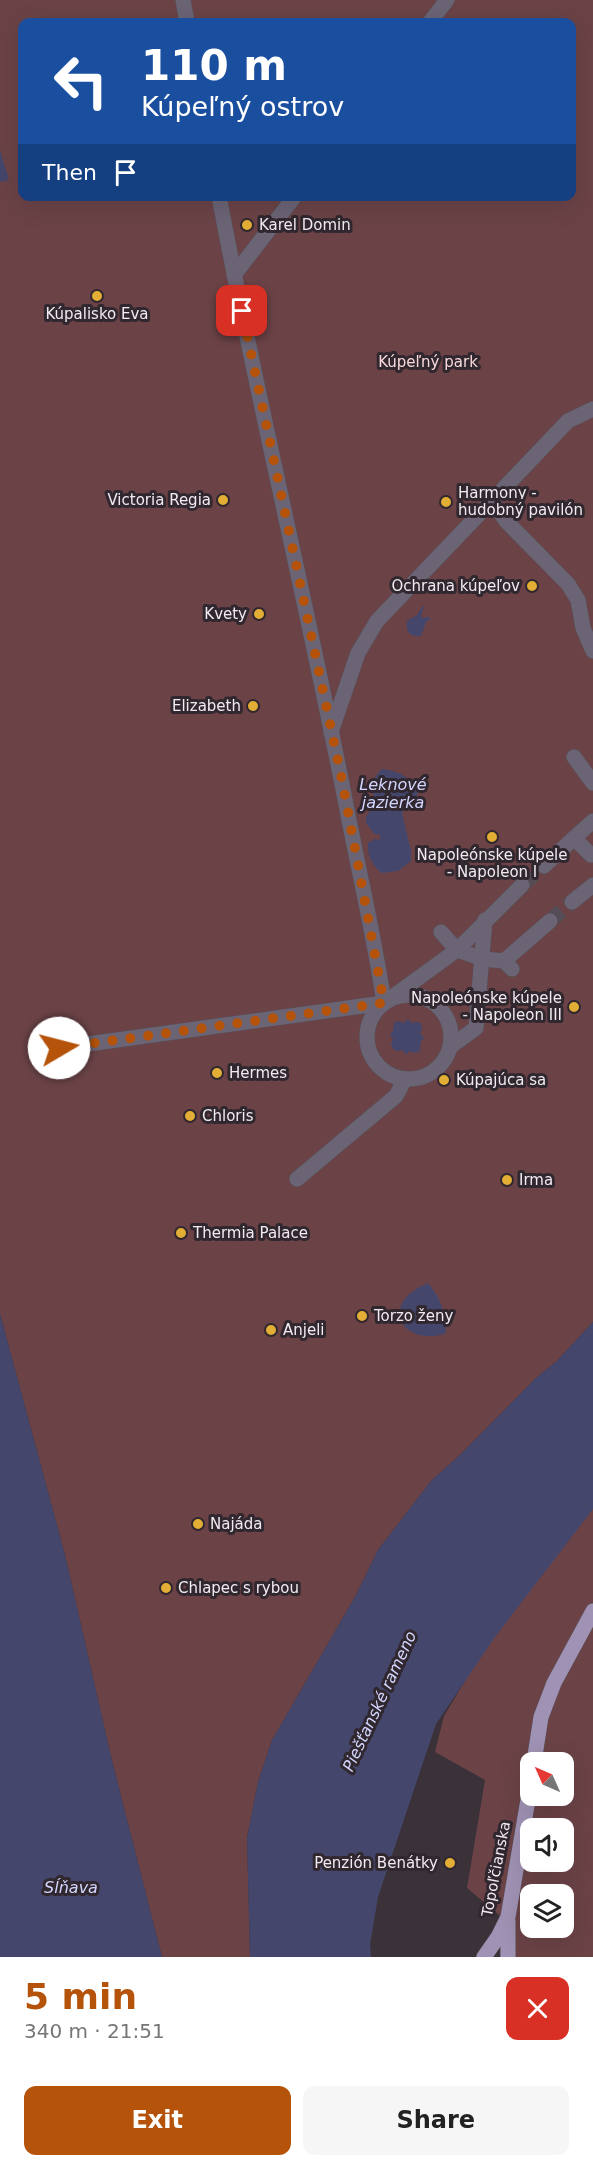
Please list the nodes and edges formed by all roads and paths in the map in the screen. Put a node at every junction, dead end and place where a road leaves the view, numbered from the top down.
1 (183, 0) edge
2 (447, 0) edge
3 (186, 18) edge
4 (433, 18) edge
5 (220, 201) edge
6 (291, 201) edge
7 (234, 275) junction
8 (593, 409) edge
9 (491, 500) junction
10 (593, 651) edge
11 (331, 732) junction
12 (574, 757) dead end
13 (593, 783) edge
14 (593, 821) edge
15 (574, 837) junction
16 (592, 855) edge
17 (544, 866) tunnel mouth
18 (522, 885) tunnel mouth
19 (593, 885) edge
20 (572, 902) tunnel mouth
21 (485, 920) junction
22 (550, 921) tunnel mouth
23 (441, 932) dead end
24 (457, 950) junction
25 (483, 959) junction
26 (384, 1003) junction
27 (480, 1033) junction
28 (450, 1047) junction
29 (59, 1048) dead end
30 (471, 1048) dead end
31 (405, 1079) junction
32 (297, 1179) dead end
33 (593, 1611) edge
34 (536, 1752) edge
35 (527, 1806) edge
36 (508, 1917) junction
37 (483, 1957) edge
38 (508, 1957) edge

1 - 3 street
2 - 4 street
5 - 7 street
6 - 7 street
7 - 11 street
8 - 9 street
9 - 10 street
9 - 11 street
11 - 26 street
12 - 13 street
14 - 15 street
15 - 16 street
15 - 17 street
18 - 21 street
19 - 20 street
21 - 24 street
21 - 25 street
22 - 25 street
23 - 24 street
24 - 25 street
24 - 26 street
25 - 27 street
26 - 28 street
26 - 29 street
26 - 31 street
27 - 28 street
27 - 30 street
28 - 31 street
31 - 32 street
33 - 34 main road
35 - 36 main road, Topoľčianska
36 - 37 main road, Topoľčianska
36 - 38 main road

